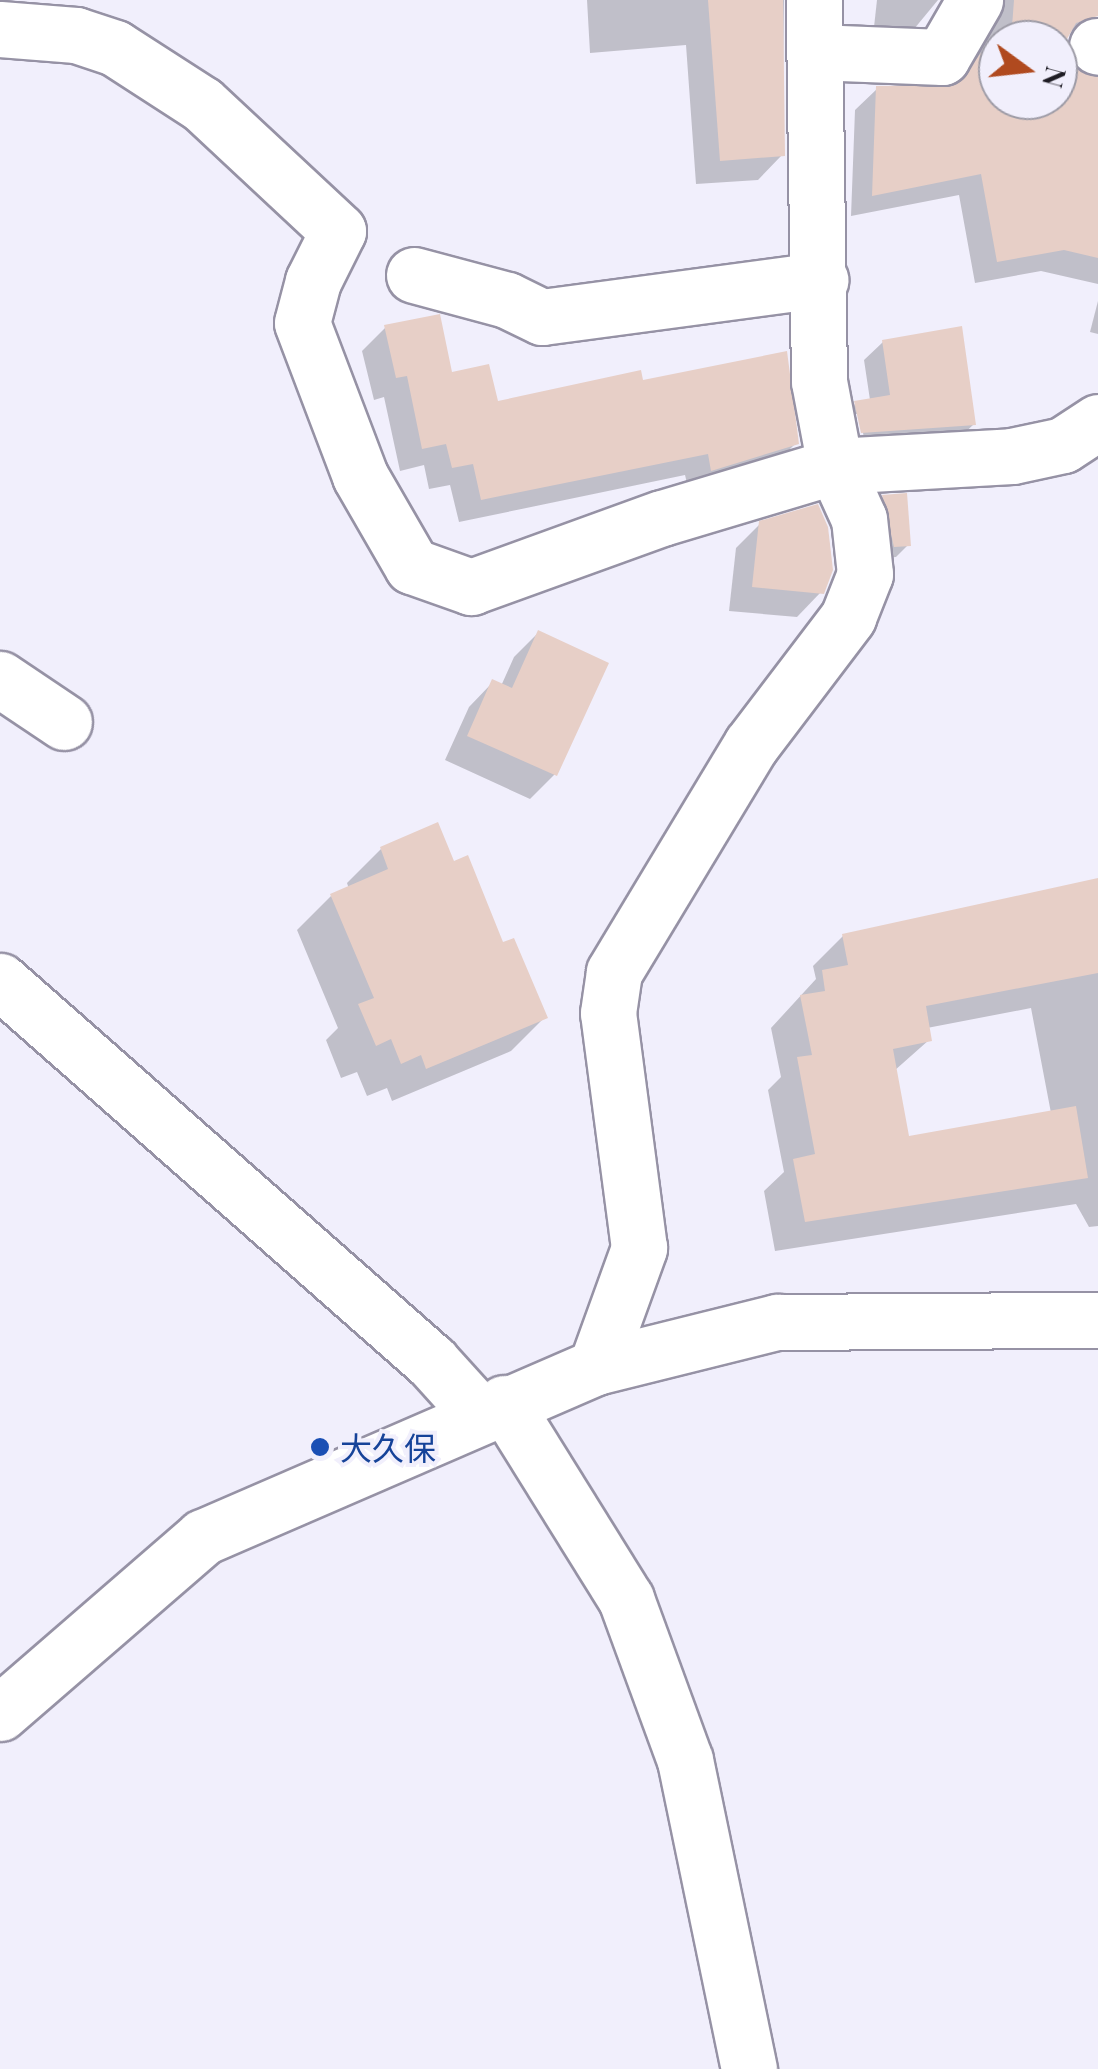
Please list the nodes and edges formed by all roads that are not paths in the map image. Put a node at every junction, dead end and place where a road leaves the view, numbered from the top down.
1 (975, 0) edge
2 (815, 26) edge
3 (0, 29) edge
4 (414, 275) dead end
5 (821, 280) junction
6 (1098, 422) edge
7 (835, 466) junction
8 (0, 679) edge
9 (64, 722) dead end
10 (0, 981) edge
11 (1098, 1320) edge
12 (596, 1368) junction
13 (492, 1409) junction
14 (0, 1713) edge
15 (749, 2069) edge

1 - 2 street
2 - 5 street
3 - 7 street
4 - 5 street
5 - 7 street
6 - 7 street
7 - 12 street
8 - 9 street
10 - 13 street
11 - 12 street
12 - 13 street
13 - 14 street
13 - 15 street

